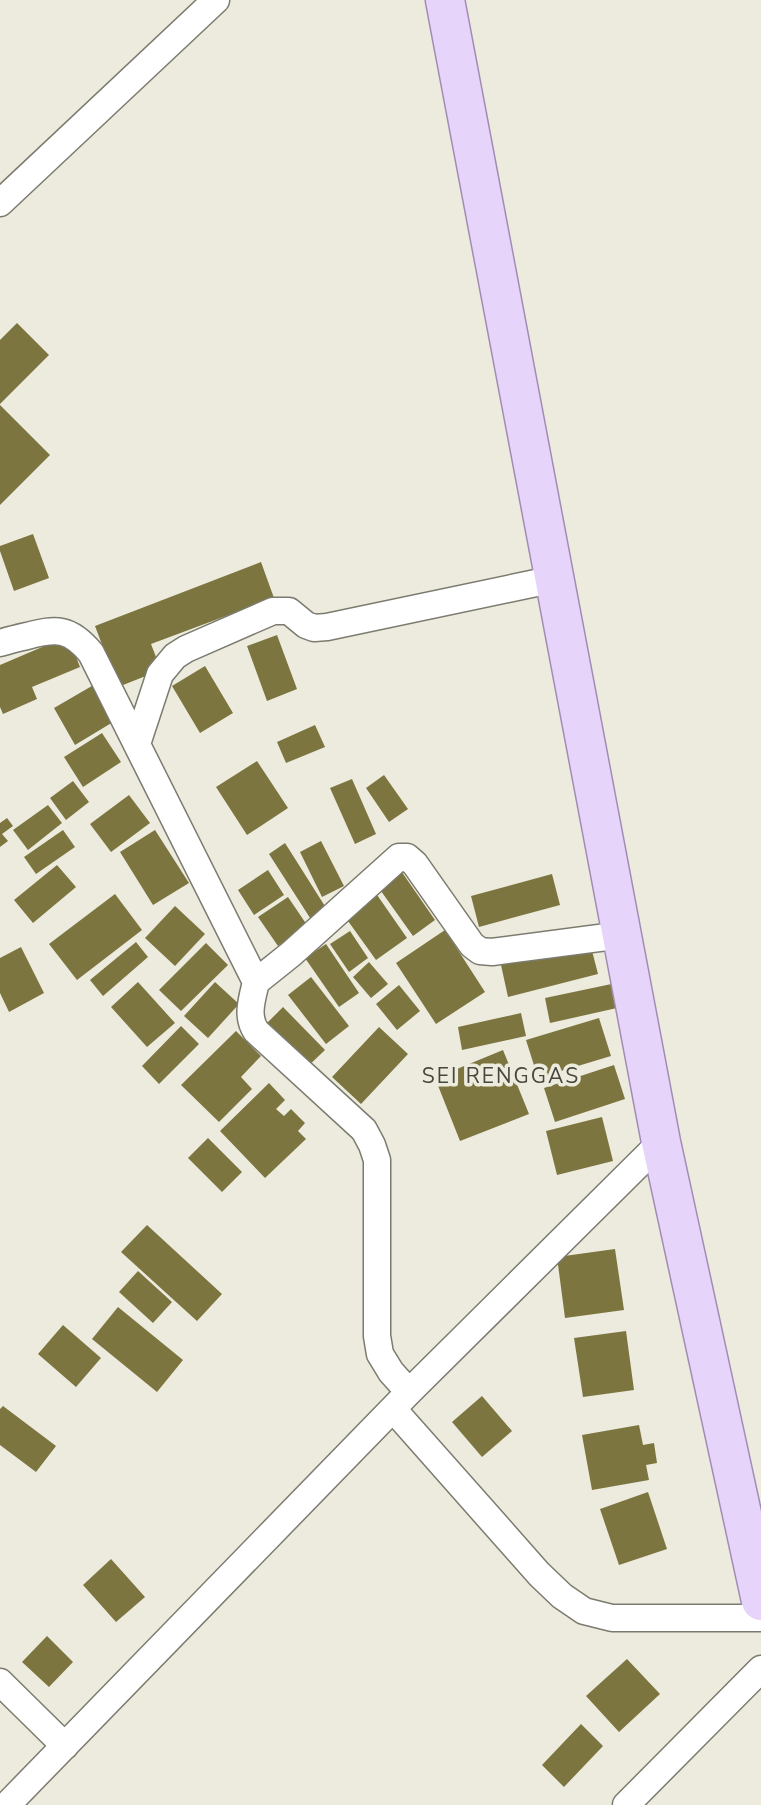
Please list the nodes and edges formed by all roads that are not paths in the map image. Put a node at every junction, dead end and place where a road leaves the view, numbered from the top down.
1 (216, 0) edge
2 (445, 0) edge
3 (0, 203) edge
4 (555, 579) junction
5 (0, 643) edge
6 (137, 744) junction
7 (622, 935) junction
8 (256, 982) junction
9 (661, 1142) junction
10 (401, 1401) junction
11 (761, 1601) edge
12 (761, 1618) edge
13 (761, 1669) edge
14 (0, 1682) edge
15 (65, 1746) junction
16 (7, 1805) edge
17 (626, 1805) edge

1 - 3 street
2 - 4 main road
4 - 6 street
4 - 7 main road
5 - 6 street
6 - 8 street
7 - 8 street
7 - 9 main road
8 - 10 street
9 - 10 street
9 - 11 main road
10 - 12 street
10 - 15 street
13 - 17 street
14 - 15 street
15 - 16 street

